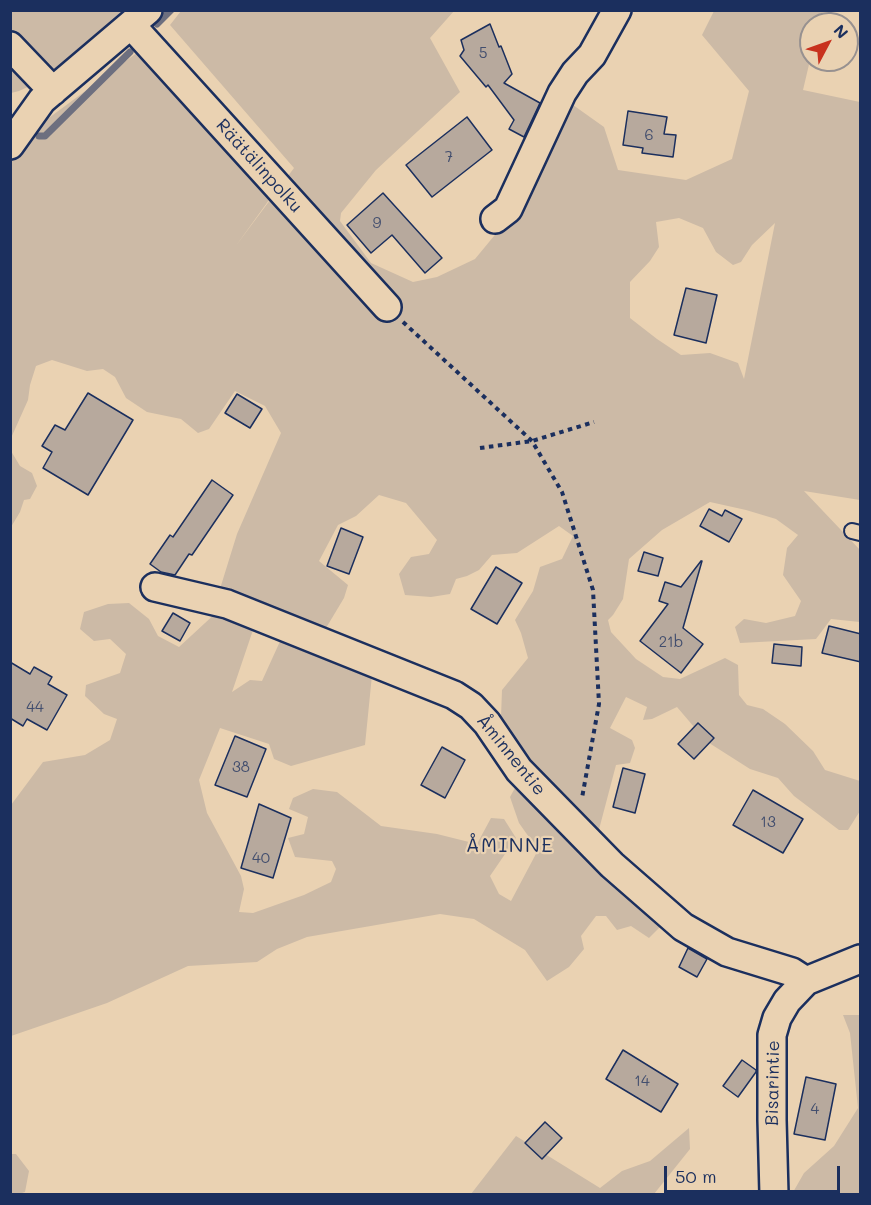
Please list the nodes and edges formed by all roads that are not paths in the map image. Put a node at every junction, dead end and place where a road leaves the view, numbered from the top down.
1 (617, 10) edge
2 (140, 18) edge
3 (10, 46) edge
4 (53, 91) junction
5 (10, 145) edge
6 (495, 219) dead end
7 (387, 307) road end
8 (155, 587) dead end
9 (861, 959) edge
10 (806, 981) junction
11 (774, 1194) edge

1 - 6 street
2 - 4 street
2 - 7 street, Räätälinpolku
3 - 4 street
4 - 5 street
8 - 10 street, Åminnentie
9 - 10 street
10 - 11 street, Bisarintie

